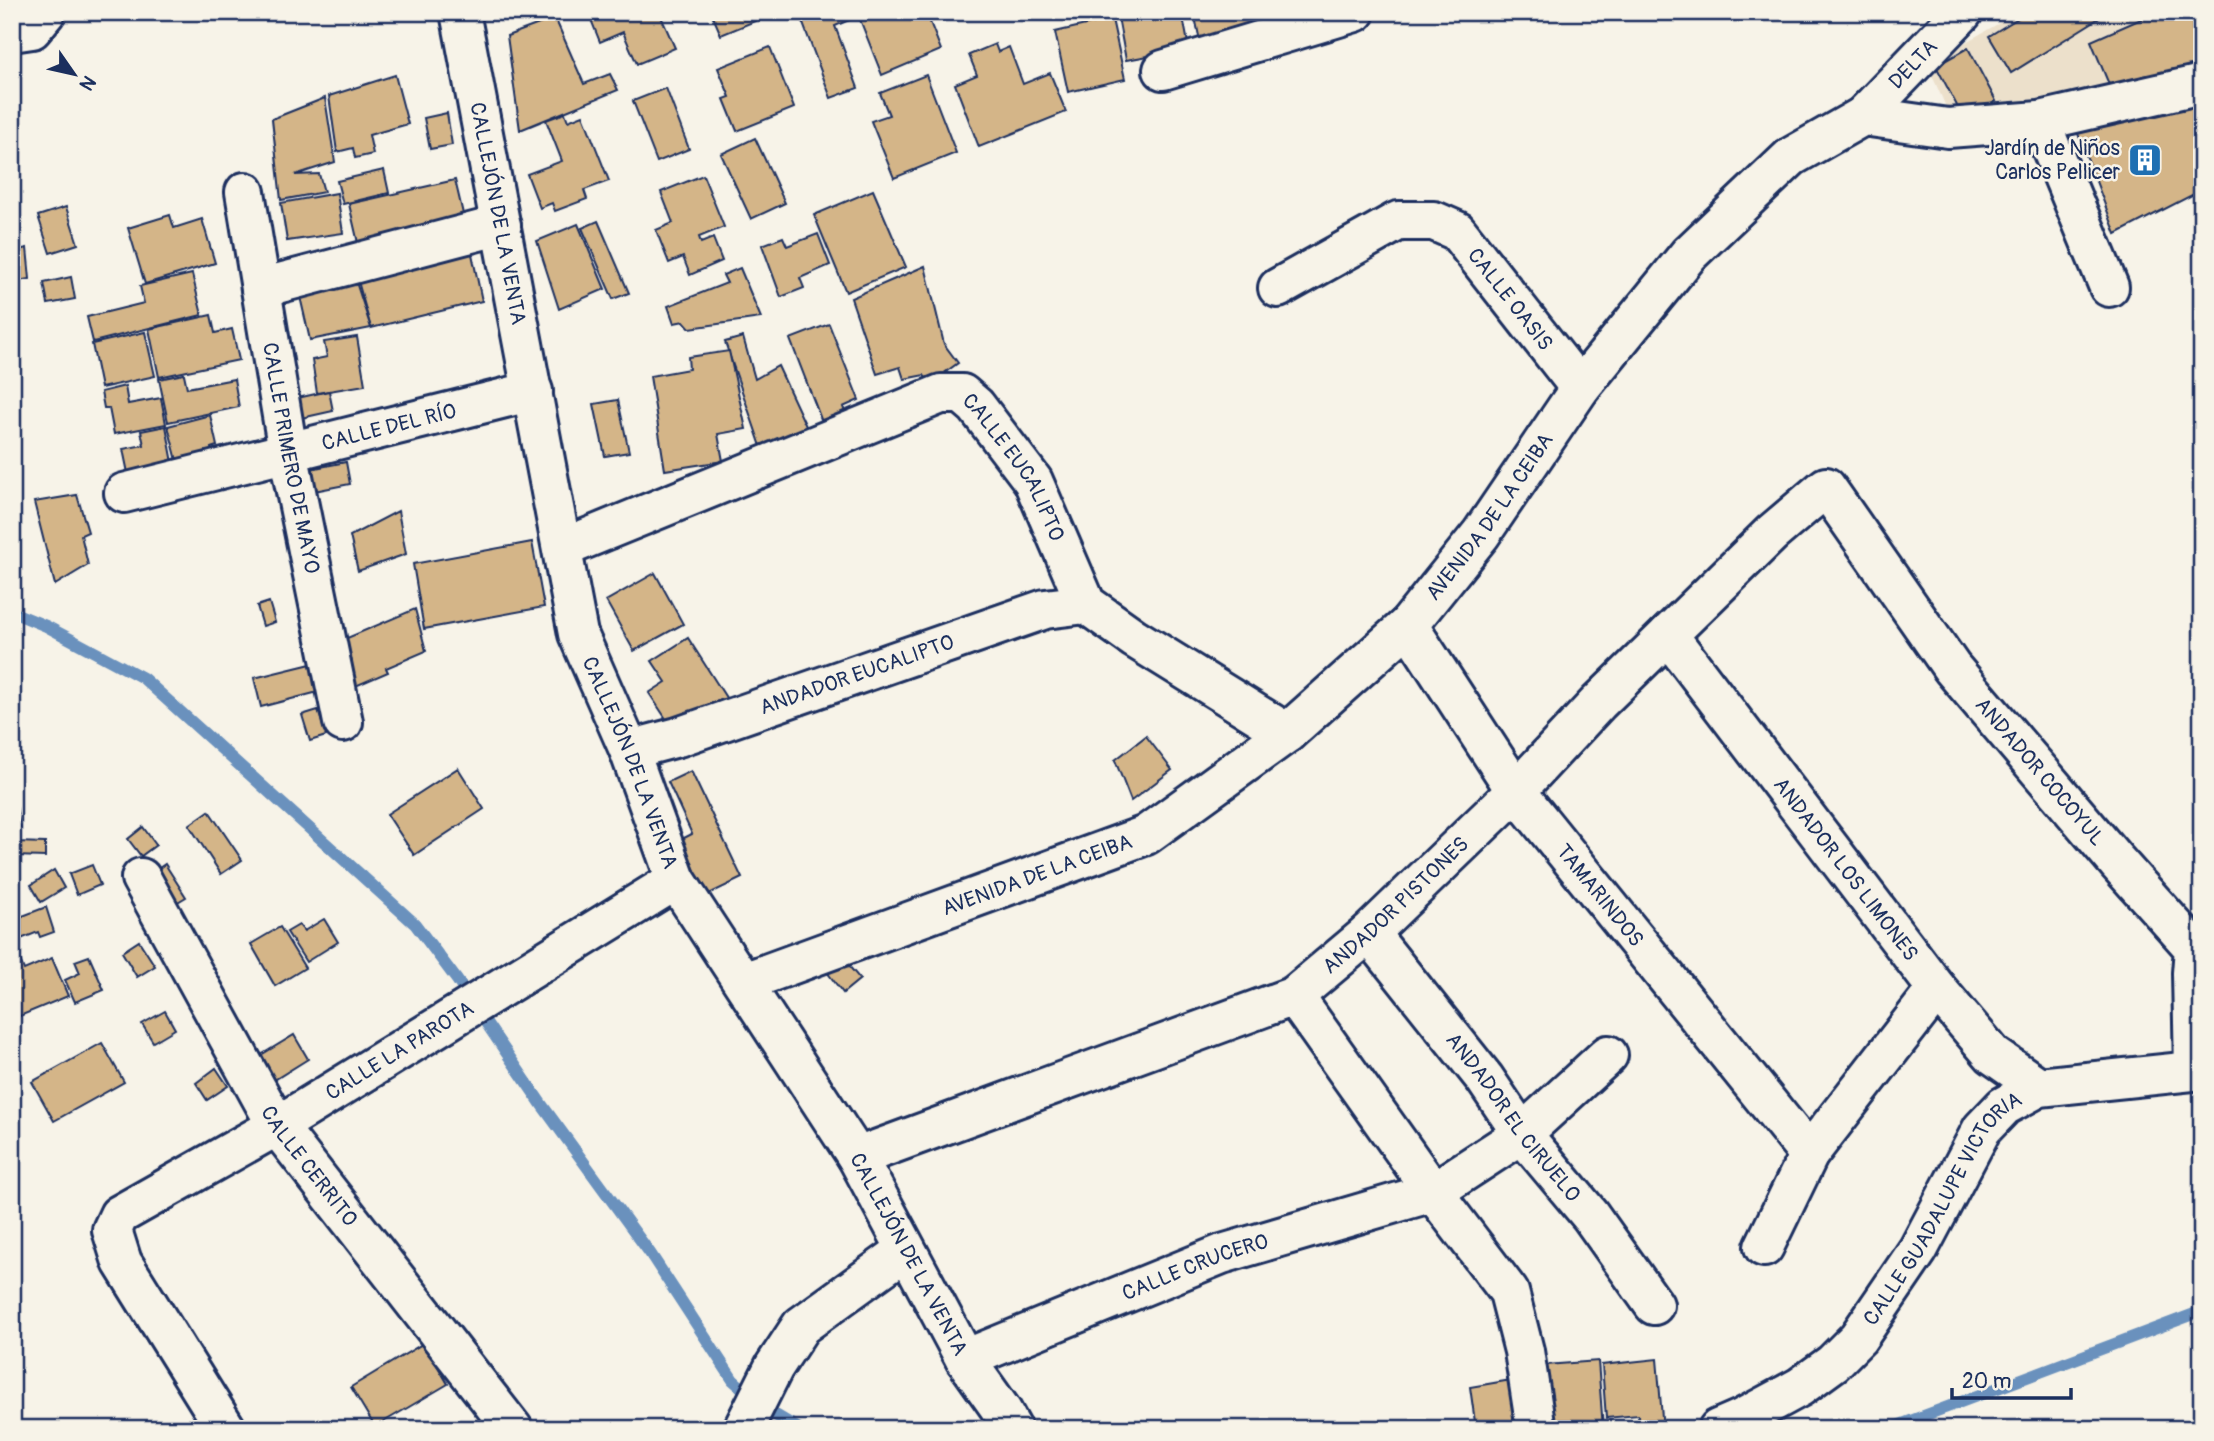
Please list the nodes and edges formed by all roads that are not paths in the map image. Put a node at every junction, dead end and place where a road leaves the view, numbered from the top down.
1 (46, 12) edge
2 (460, 12) edge
3 (1355, 12) edge
4 (1963, 12) edge
5 (1273, 24) edge
6 (12, 32) edge
7 (1163, 70) dead end
8 (2202, 84) edge
9 (1863, 116) junction
10 (2040, 121) junction
11 (245, 191) dead end
12 (501, 225) junction
13 (2109, 287) dead end
14 (261, 288) junction
15 (1278, 288) dead end
16 (1580, 388) junction
17 (533, 391) junction
18 (288, 452) junction
19 (1826, 487) joint
20 (124, 493) dead end
21 (563, 548) junction
22 (1086, 604) junction
23 (1408, 625) junction
24 (1668, 635) junction
25 (343, 722) dead end
26 (1287, 733) junction
27 (629, 750) junction
28 (1516, 790) junction
29 (141, 878) dead end
30 (676, 880) junction
31 (1369, 933) junction
32 (2198, 946) edge
33 (744, 982) junction
34 (1937, 989) junction
35 (1294, 996) junction
36 (1608, 1055) dead end
37 (2198, 1070) edge
38 (2039, 1087) junction
39 (277, 1126) junction
40 (1522, 1133) junction
41 (1809, 1154) junction
42 (857, 1157) junction
43 (1433, 1192) junction
44 (1764, 1247) dead end
45 (906, 1250) junction
46 (1654, 1305) dead end
47 (965, 1359) junction
48 (745, 1426) edge
49 (226, 1429) edge
50 (513, 1429) edge
51 (1012, 1429) edge
52 (1536, 1429) edge
53 (1718, 1429) edge

1 - 6 street
2 - 12 street, CALLEJÓN DE LA VENTA
3 - 5 street
4 - 9 street, DELTA
5 - 7 street
8 - 10 street
9 - 10 street
9 - 16 street, AVENIDA DE LA CEIBA
10 - 13 street
11 - 14 street, CALLE PRIMERO DE MAYO
12 - 14 street
12 - 17 street, CALLEJÓN DE LA VENTA
14 - 18 street, CALLE PRIMERO DE MAYO
15 - 16 street, CALLE OASIS
16 - 23 street, AVENIDA DE LA CEIBA
17 - 18 street, CALLE DEL RÍO
17 - 21 street, CALLEJÓN DE LA VENTA
18 - 20 street, CALLE DEL RÍO
18 - 25 street, CALLE PRIMERO DE MAYO
19 - 24 street, ANDADOR PISTONES
19 - 32 street, ANDADOR COCOYUL
21 - 22 street, CALLE EUCALIPTO
21 - 27 street, CALLEJÓN DE LA VENTA
22 - 26 street
22 - 27 street, ANDADOR EUCALIPTO
23 - 26 street, AVENIDA DE LA CEIBA
23 - 28 street, TAMARINDOS
24 - 28 street, ANDADOR PISTONES
24 - 34 street, ANDADOR LOS LIMONES
26 - 33 street, AVENIDA DE LA CEIBA
27 - 30 street, CALLEJÓN DE LA VENTA
28 - 31 street, ANDADOR PISTONES
28 - 41 street, TAMARINDOS
29 - 39 street, CALLE CERRITO
30 - 33 street, CALLEJÓN DE LA VENTA
30 - 39 street, CALLE LA PAROTA
31 - 35 street, ANDADOR PISTONES
31 - 40 street, ANDADOR EL CIRUELO
32 - 37 street, ANDADOR COCOYUL
33 - 42 street, CALLEJÓN DE LA VENTA
34 - 38 street, ANDADOR LOS LIMONES
34 - 41 street
35 - 42 street, ANDADOR PISTONES
35 - 43 street
36 - 40 street, CALLE CRUCERO
37 - 38 street, CALLE GUADALUPE VICTORIA
38 - 53 street, CALLE GUADALUPE VICTORIA
39 - 49 street, CALLE LA PAROTA
39 - 50 street, CALLE CERRITO
40 - 43 street, CALLE CRUCERO
40 - 46 street, ANDADOR EL CIRUELO
41 - 44 street
42 - 45 street, CALLEJÓN DE LA VENTA
43 - 47 street, CALLE CRUCERO
43 - 52 street
45 - 47 street, CALLEJÓN DE LA VENTA
45 - 48 street
47 - 51 street, CALLEJÓN DE LA VENTA

